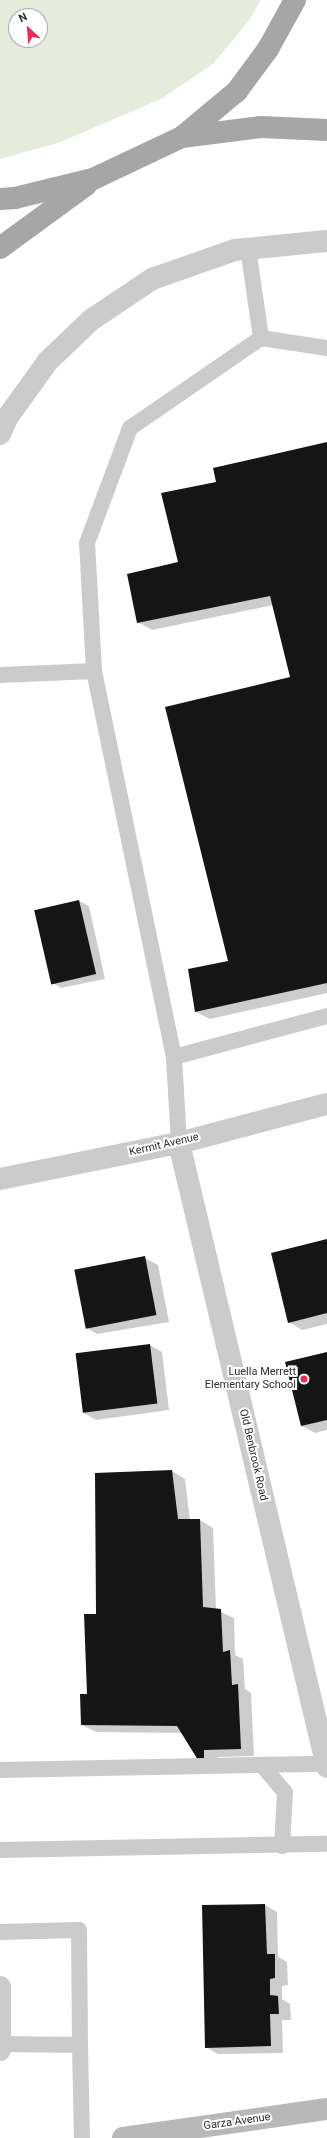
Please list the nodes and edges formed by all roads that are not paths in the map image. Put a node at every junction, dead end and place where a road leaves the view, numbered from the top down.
1 (295, 0) edge
2 (327, 130) edge
3 (182, 137) junction
4 (93, 179) junction
5 (0, 199) edge
6 (327, 241) edge
7 (0, 248) edge
8 (248, 248) junction
9 (261, 338) junction
10 (327, 348) edge
11 (0, 434) edge
12 (94, 671) junction
13 (0, 675) edge
14 (327, 1016) edge
15 (174, 1057) junction
16 (327, 1104) edge
17 (179, 1143) junction
18 (0, 1180) edge
19 (322, 1726) edge
20 (262, 1765) junction
21 (327, 1766) edge
22 (0, 1770) edge
23 (327, 1844) edge
24 (282, 1846) junction
25 (0, 1850) edge
26 (0, 1932) edge
27 (0, 1987) edge
28 (0, 2044) edge
29 (80, 2045) junction
30 (0, 2050) edge
31 (327, 2109) edge
32 (82, 2138) edge
33 (123, 2138) edge

1 - 3 main road
2 - 3 main road
3 - 4 main road
4 - 5 main road
4 - 7 main road
6 - 8 street
8 - 9 lane
8 - 11 street
9 - 10 lane
9 - 12 lane
12 - 13 lane
12 - 15 lane
14 - 15 lane
15 - 17 lane
16 - 17 street, Kermit Avenue
17 - 18 street, Kermit Avenue
17 - 19 street, Old Benbrook Road
19 - 21 street, Old Benbrook Road
20 - 21 lane
20 - 22 lane
20 - 24 lane
23 - 24 lane
24 - 25 lane
26 - 29 lane
27 - 28 street
28 - 29 lane
28 - 30 street
29 - 32 lane
31 - 33 street, Garza Avenue

